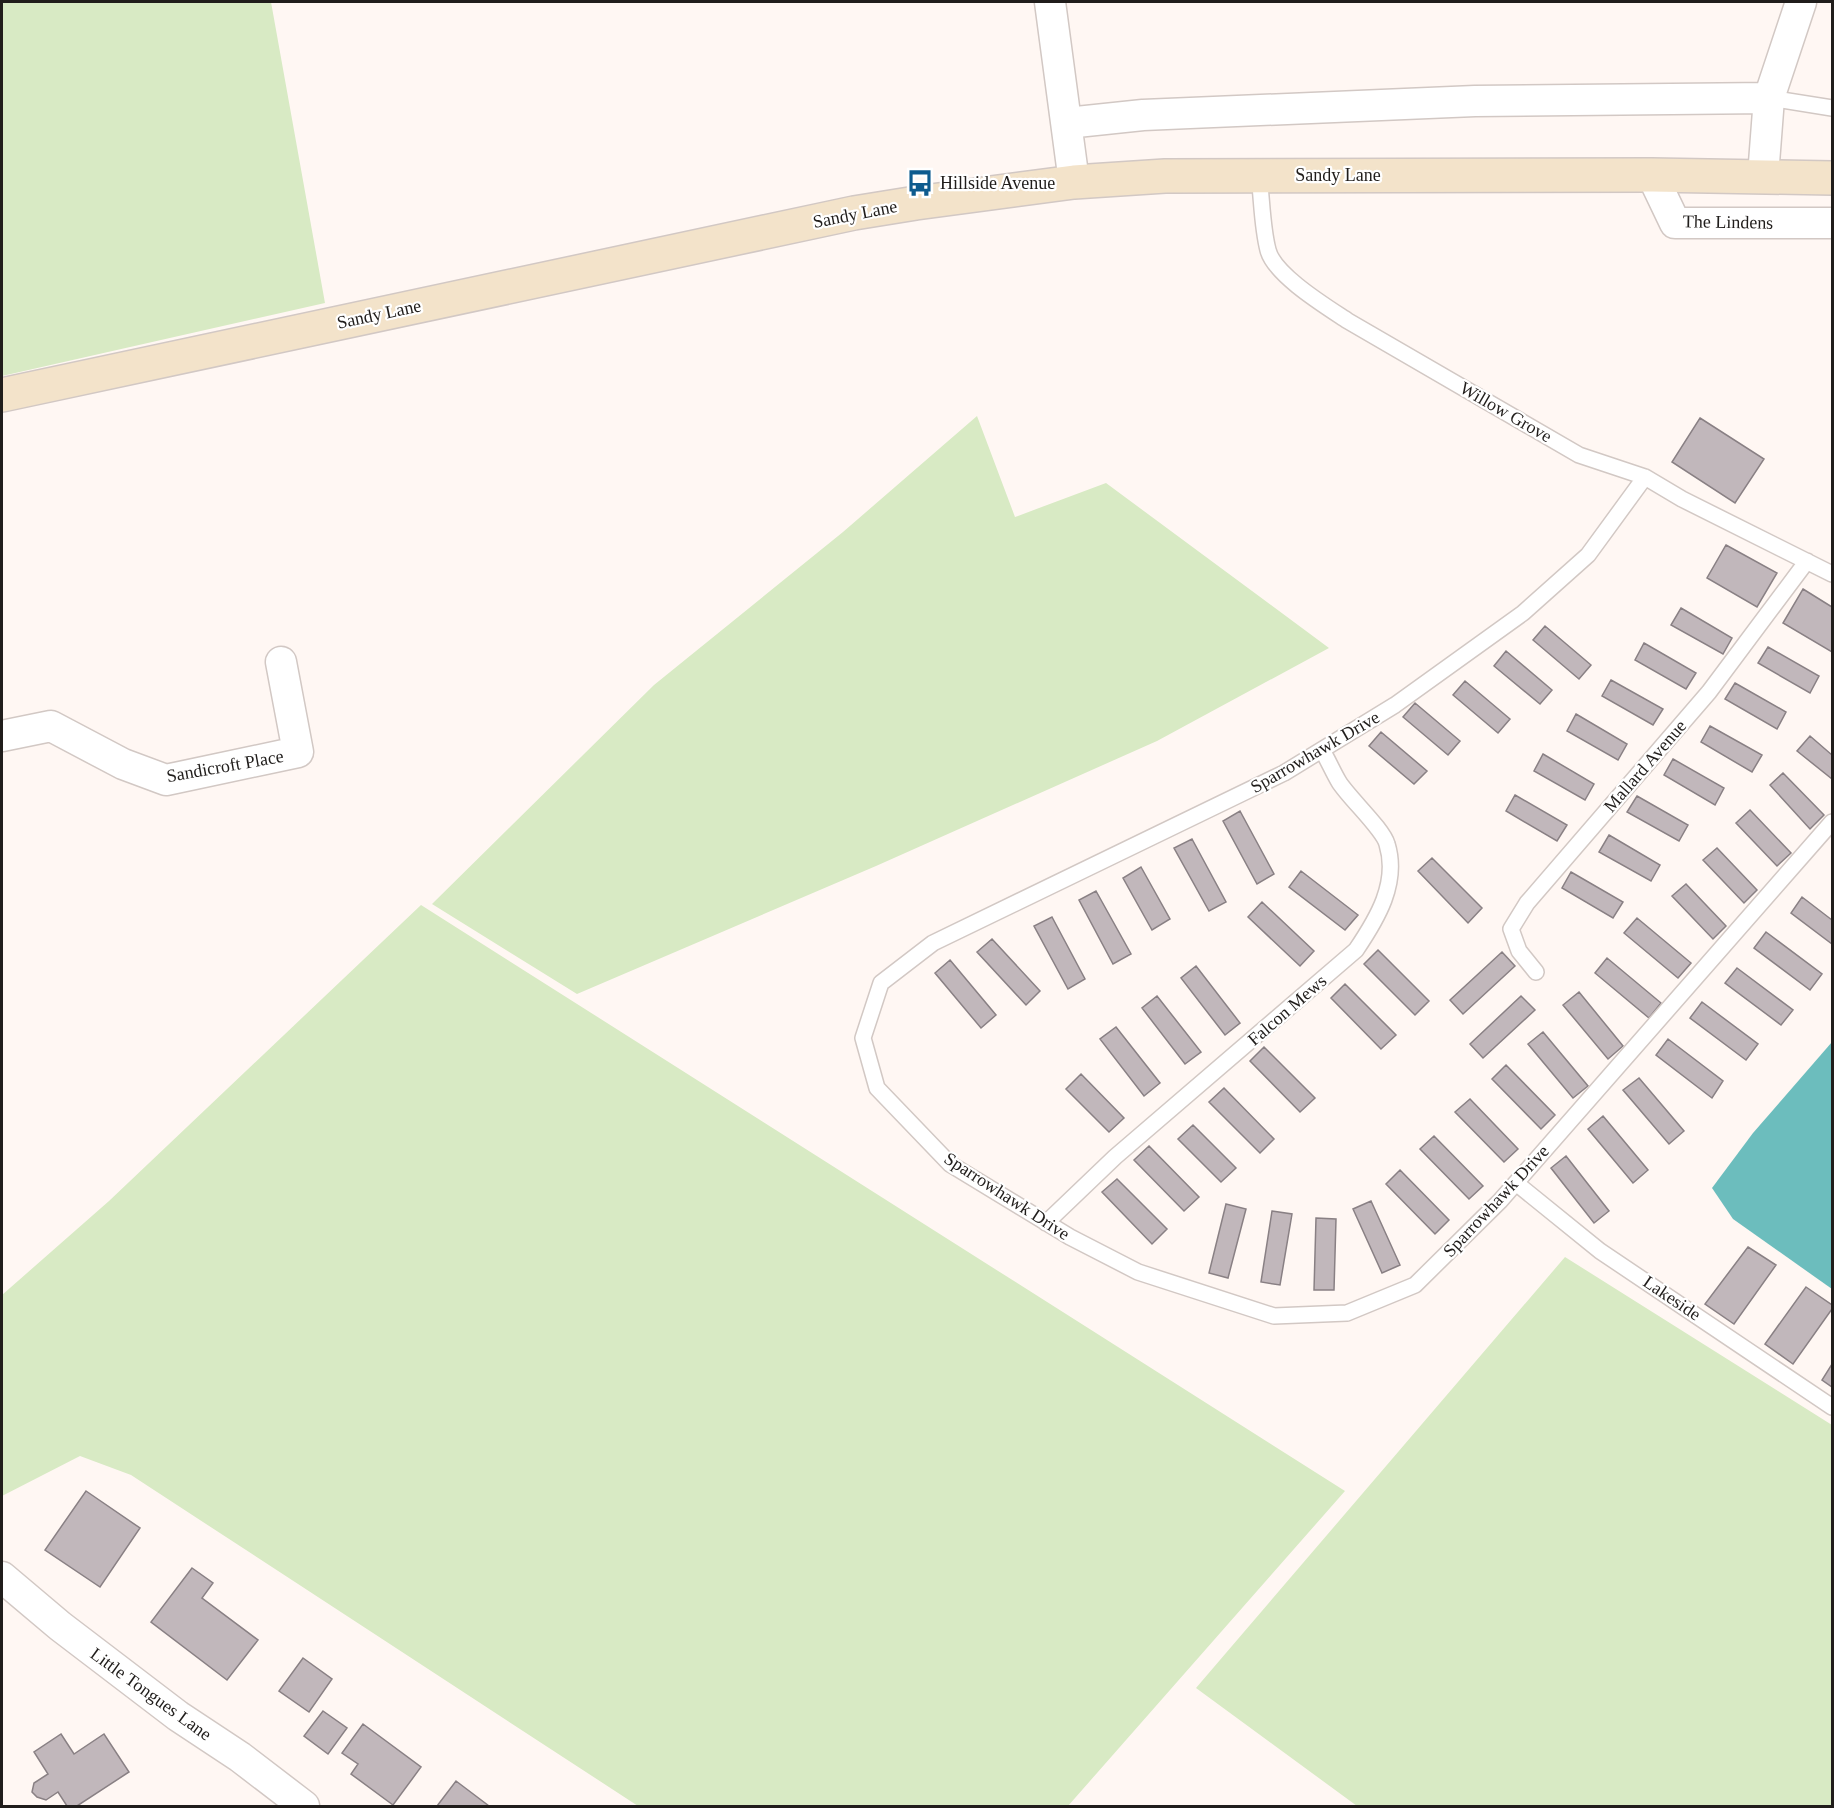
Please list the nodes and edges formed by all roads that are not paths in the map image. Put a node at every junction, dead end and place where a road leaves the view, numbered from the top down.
1 (1050, 2) edge
2 (1801, 2) edge
3 (1769, 98) junction
4 (1833, 108) edge
5 (1066, 123) junction
6 (1652, 175) junction
7 (1259, 176) junction
8 (1762, 176) junction
9 (1833, 178) edge
10 (1074, 182) junction
11 (1833, 222) edge
12 (2, 396) edge
13 (1645, 477) junction
14 (1806, 561) junction
15 (1833, 574) edge
16 (281, 662) dead end
17 (2, 736) edge
18 (1322, 750) junction
19 (1833, 822) edge
20 (1536, 972) dead end
21 (1516, 1183) junction
22 (1046, 1223) junction
23 (1833, 1407) edge
24 (2, 1577) edge
25 (304, 1806) edge

1 - 5 street
2 - 3 street
3 - 4 lane
3 - 5 street
3 - 8 street
5 - 10 street
6 - 7 main road, Sandy Lane
6 - 8 main road, Sandy Lane
6 - 11 street, The Lindens
7 - 10 main road, Sandy Lane
7 - 13 lane, Willow Grove
8 - 9 main road, Sandy Lane
10 - 12 main road, Sandy Lane
13 - 14 lane, Willow Grove
13 - 18 lane, Sparrowhawk Drive
14 - 15 lane, Willow Grove
14 - 20 lane, Mallard Avenue
16 - 17 street, Sandicroft Place
18 - 22 lane, Falcon Mews
18 - 22 lane, Sparrowhawk Drive
19 - 21 lane, Sparrowhawk Drive
21 - 22 lane, Sparrowhawk Drive
21 - 23 lane, Lakeside
24 - 25 street, Little Tongues Lane

